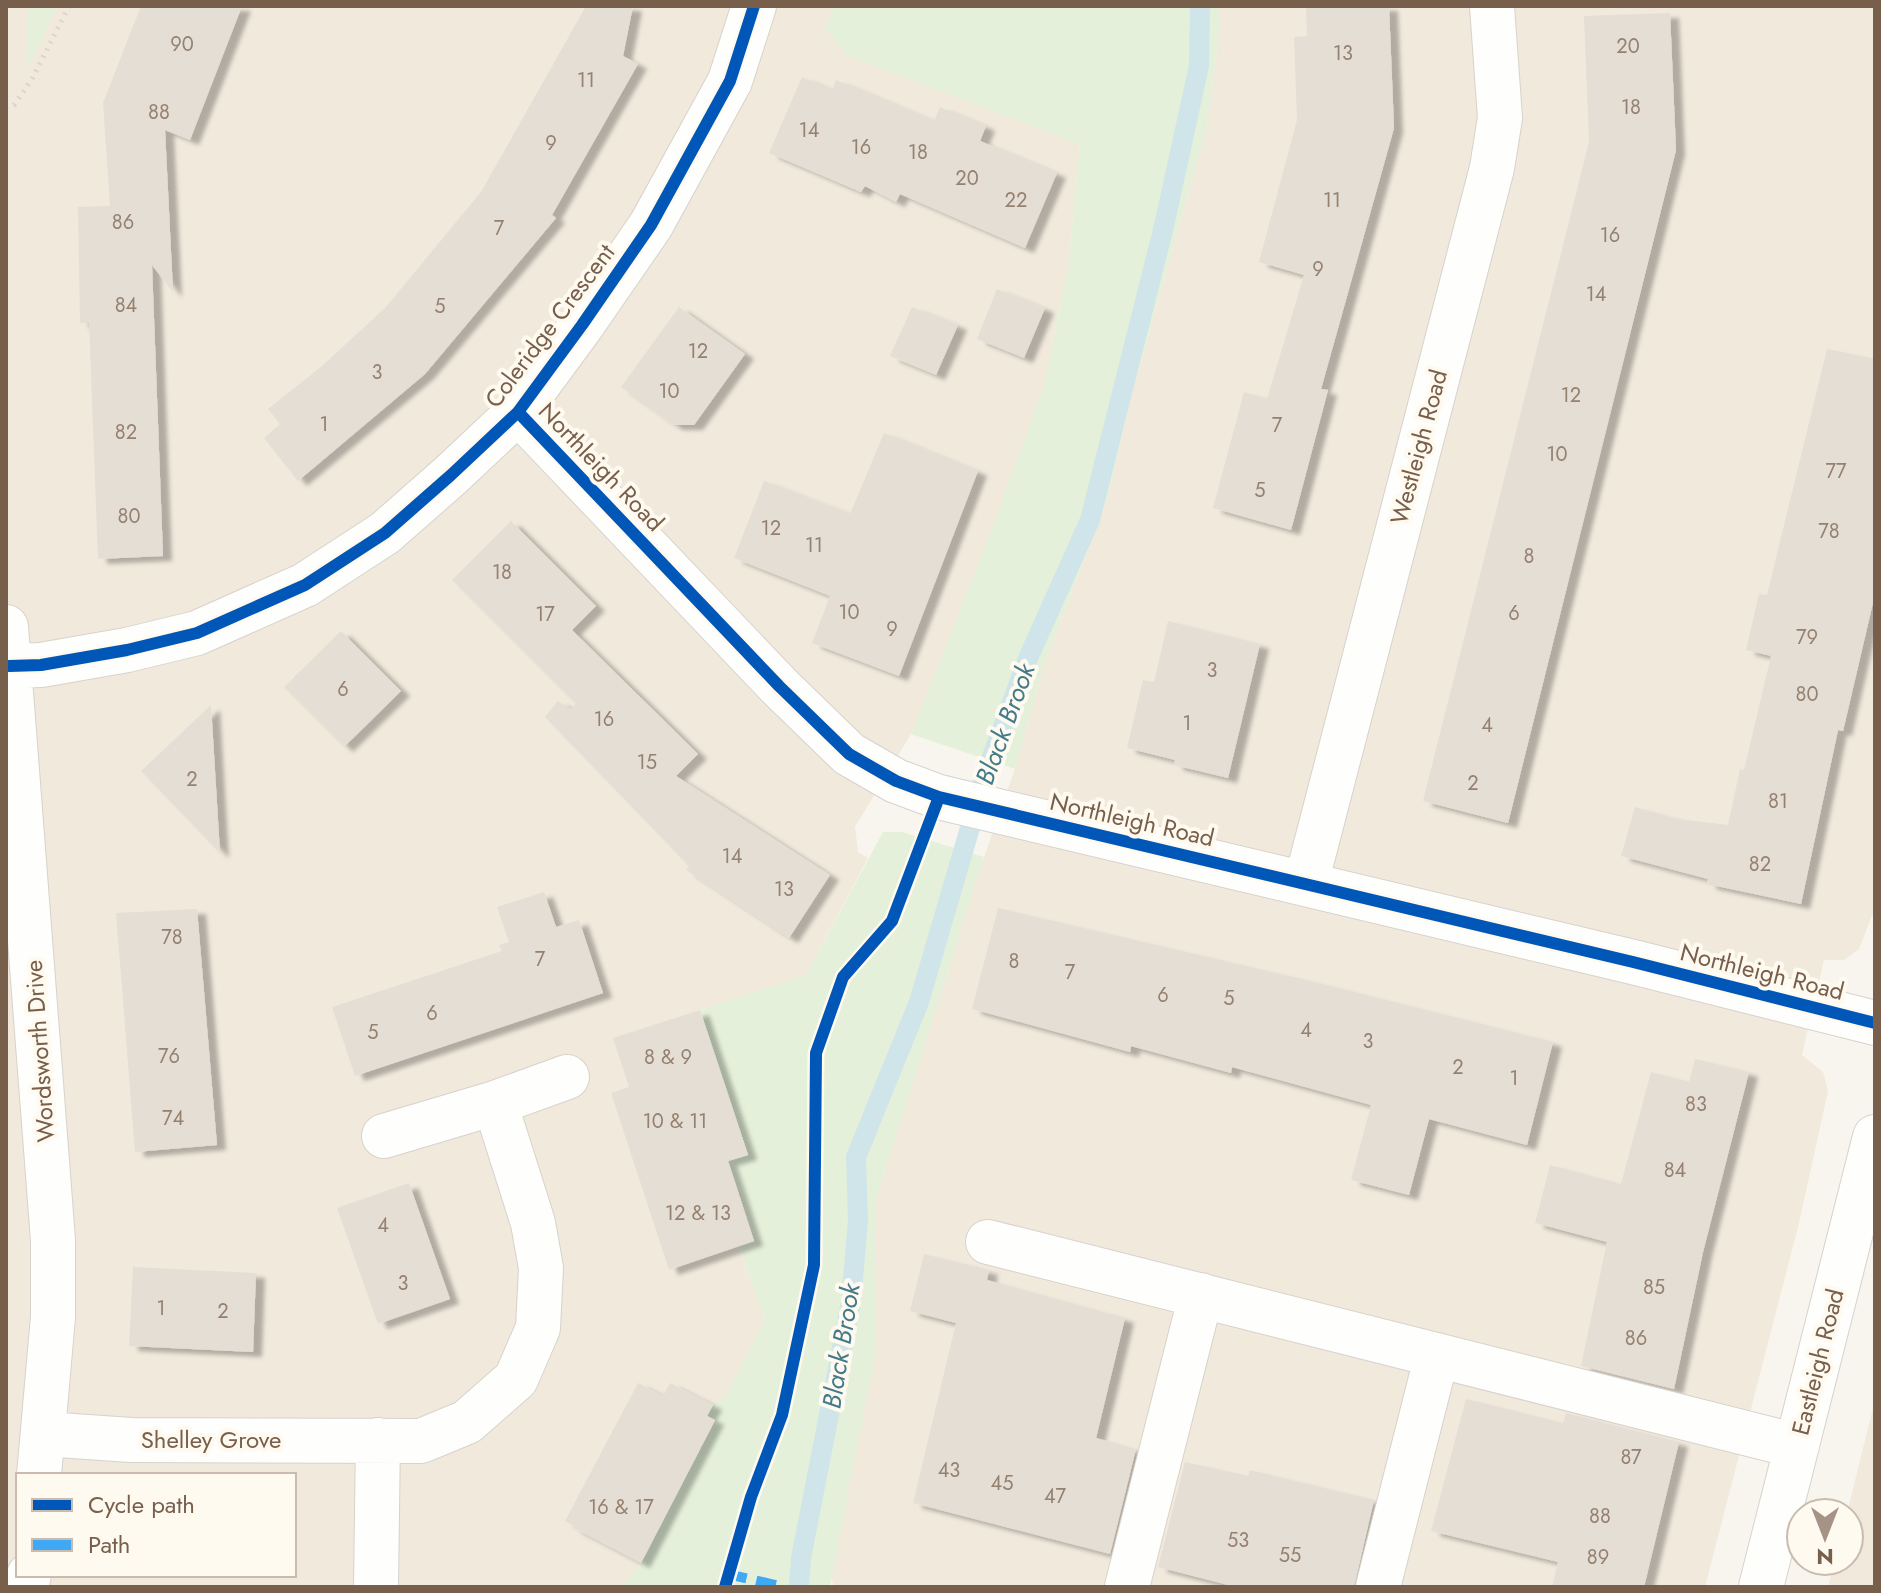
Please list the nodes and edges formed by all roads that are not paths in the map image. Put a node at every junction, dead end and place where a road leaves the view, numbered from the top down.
1 (754, 6) edge
2 (1492, 6) edge
3 (518, 412) junction
4 (8, 646) edge
5 (1306, 883) junction
6 (1875, 1023) edge
7 (567, 1077) dead end
8 (495, 1103) junction
9 (384, 1136) dead end
10 (1875, 1137) edge
11 (988, 1242) dead end
12 (1201, 1295) junction
13 (1437, 1355) junction
14 (378, 1440) junction
15 (1797, 1446) junction
16 (42, 1454) edge
17 (376, 1587) edge
18 (1127, 1587) edge
19 (1378, 1587) edge
20 (1761, 1587) edge

1 - 3 street, Coleridge Crescent
2 - 5 street, Westleigh Road
3 - 4 street, Coleridge Crescent
3 - 5 street, Northleigh Road
4 - 16 street, Wordsworth Drive
5 - 6 street, Northleigh Road
7 - 8 street
8 - 9 street
8 - 14 street, Shelley Grove
10 - 15 street, Eastleigh Road
11 - 12 street
12 - 13 street
12 - 18 street
13 - 15 street
13 - 19 street
14 - 16 street, Shelley Grove
14 - 17 street
15 - 20 street, Eastleigh Road

